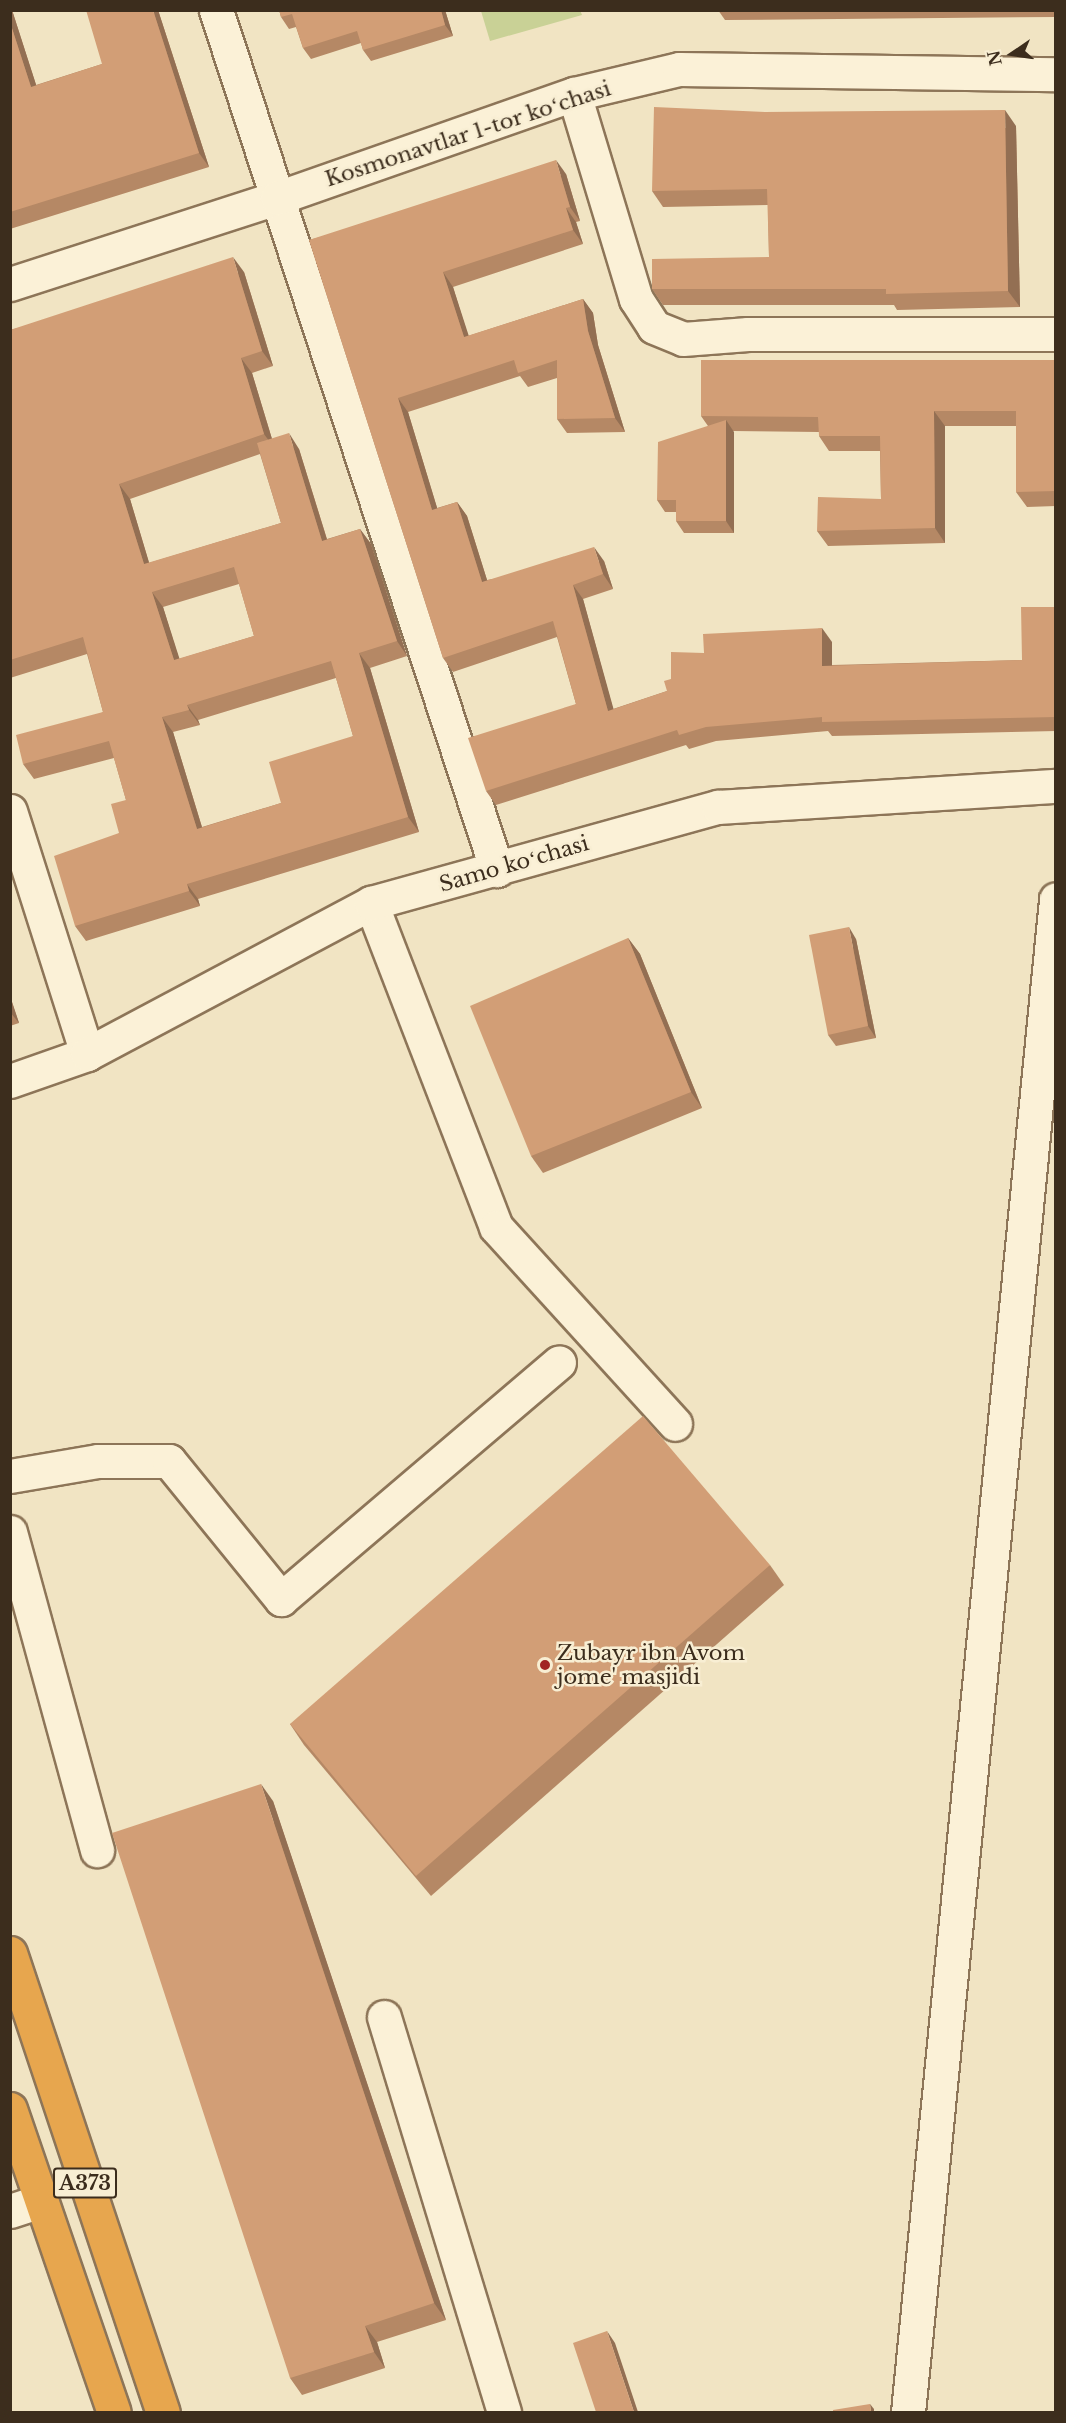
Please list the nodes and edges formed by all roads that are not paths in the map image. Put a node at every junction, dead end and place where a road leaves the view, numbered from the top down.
1 (216, 10) edge
2 (1056, 74) edge
3 (574, 94) junction
4 (277, 198) junction
5 (10, 284) edge
6 (1056, 334) edge
7 (1056, 786) edge
8 (10, 811) edge
9 (497, 870) junction
10 (1056, 900) edge
11 (371, 903) junction
12 (1054, 946) edge
13 (87, 1054) junction
14 (10, 1082) edge
15 (559, 1362) dead end
16 (675, 1424) dead end
17 (10, 1476) edge
18 (10, 1532) edge
19 (97, 1850) dead end
20 (10, 1953) edge
21 (384, 2017) dead end
22 (10, 2109) edge
23 (41, 2201) junction
24 (10, 2211) edge
25 (114, 2412) edge
26 (163, 2412) edge
27 (504, 2412) edge
28 (908, 2412) edge

1 - 4 street
2 - 3 street, Kosmonavtlar 1-tor koʻchasi
3 - 4 street, Kosmonavtlar 1-tor koʻchasi
3 - 6 street
4 - 5 street, Kosmonavtlar 1-tor koʻchasi
4 - 9 street
7 - 9 street, Samo koʻchasi
8 - 13 street
9 - 11 street, Samo koʻchasi
10 - 12 street
11 - 13 street, Samo koʻchasi
11 - 16 street
12 - 28 street
13 - 14 street, Samo koʻchasi
15 - 17 street
18 - 19 street
20 - 26 highway, A373
21 - 27 street
22 - 23 highway, A373
23 - 24 street
23 - 25 highway, A373

